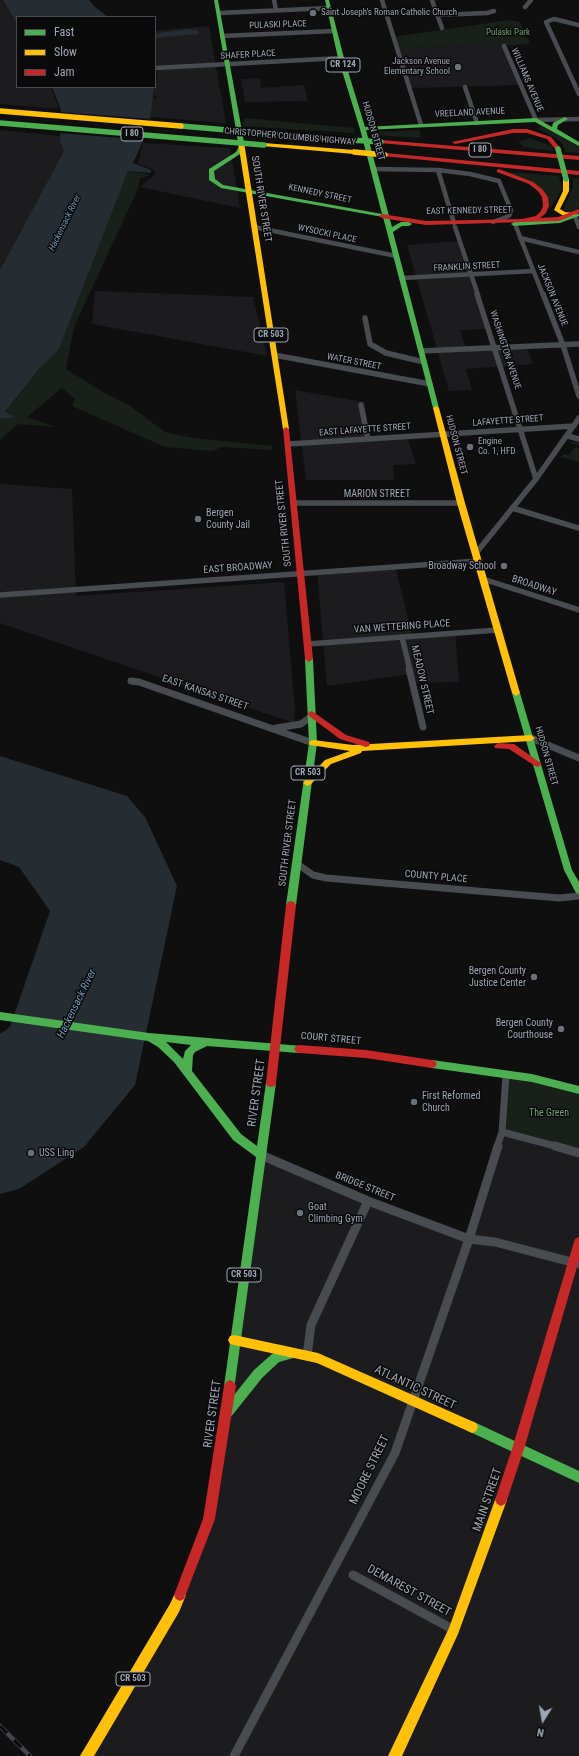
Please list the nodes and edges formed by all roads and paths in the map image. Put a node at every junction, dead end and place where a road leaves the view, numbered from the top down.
1 (216, 0) edge
2 (274, 0) edge
3 (382, 0) edge
4 (432, 0) edge
5 (531, 0) edge
6 (328, 4) edge
7 (525, 7) dead end
8 (276, 10) junction
9 (494, 10) dead end
10 (219, 13) junction
11 (438, 15) junction
12 (579, 25) edge
13 (442, 28) dead end
14 (334, 31) junction
15 (222, 36) junction
16 (504, 46) dead end
17 (341, 58) junction
18 (227, 64) junction
19 (156, 68) edge
20 (465, 87) dead end
21 (579, 94) edge
22 (0, 111) edge
23 (0, 116) edge
24 (579, 118) edge
25 (0, 119) edge
26 (565, 119) junction
27 (536, 120) junction
28 (0, 123) edge
29 (477, 123) junction
30 (422, 126) junction
31 (363, 129) junction
32 (554, 131) junction
33 (263, 139) junction
34 (352, 144) junction
35 (579, 144) edge
36 (382, 146) junction
37 (241, 147) junction
38 (579, 158) edge
39 (473, 163) junction
40 (579, 164) edge
41 (579, 168) edge
42 (373, 169) junction
43 (438, 170) junction
44 (579, 173) edge
45 (250, 190) junction
46 (283, 196) junction
47 (382, 202) junction
48 (558, 204) junction
49 (252, 205) junction
50 (358, 212) junction
51 (577, 214) edge
52 (386, 217) junction
53 (545, 221) junction
54 (491, 222) junction
55 (519, 222) junction
56 (409, 224) junction
57 (454, 225) junction
58 (254, 227) junction
59 (579, 227) edge
60 (390, 231) junction
61 (520, 238) junction
62 (579, 252) edge
63 (396, 256) junction
64 (533, 271) junction
65 (470, 275) junction
66 (402, 278) junction
67 (365, 318) dead end
68 (579, 344) edge
69 (563, 345) junction
70 (496, 349) junction
71 (421, 351) junction
72 (274, 355) junction
73 (424, 362) junction
74 (579, 376) edge
75 (572, 377) junction
76 (430, 384) junction
77 (579, 396) edge
78 (361, 405) dead end
79 (579, 418) edge
80 (574, 426) junction
81 (519, 429) junction
82 (443, 434) junction
83 (568, 436) junction
84 (368, 439) junction
85 (579, 439) edge
86 (288, 444) junction
87 (536, 479) junction
88 (294, 503) junction
89 (461, 503) junction
90 (512, 508) junction
91 (579, 528) edge
92 (477, 557) junction
93 (300, 573) junction
94 (483, 579) junction
95 (0, 595) edge
96 (579, 610) edge
97 (498, 630) junction
98 (402, 637) junction
99 (308, 644) junction
100 (131, 681) dead end
101 (312, 715) junction
102 (272, 728) junction
103 (423, 728) dead end
104 (531, 738) junction
105 (313, 743) junction
106 (456, 743) junction
107 (382, 747) junction
108 (579, 758) edge
109 (538, 764) junction
110 (307, 783) junction
111 (296, 863) junction
112 (579, 890) edge
113 (579, 896) edge
114 (3, 1016) edge
115 (149, 1037) junction
116 (205, 1042) junction
117 (276, 1046) junction
118 (187, 1070) junction
119 (506, 1075) junction
120 (579, 1090) edge
121 (502, 1132) junction
122 (579, 1153) edge
123 (260, 1154) junction
124 (368, 1201) junction
125 (469, 1239) junction
126 (579, 1242) edge
127 (576, 1263) edge
128 (234, 1340) junction
129 (296, 1353) junction
130 (307, 1356) junction
131 (413, 1399) junction
132 (226, 1415) junction
133 (518, 1449) junction
134 (579, 1477) edge
135 (352, 1575) dead end
136 (454, 1630) junction
137 (93, 1754) edge
138 (234, 1756) edge
139 (395, 1756) edge

1 - 10 main road, SOUTH RIVER STREET / CR 503
2 - 8 street
3 - 30 street
4 - 11 street
5 - 7 street
6 - 8 street
6 - 14 main road, HUDSON STREET / CR 124
8 - 10 street
9 - 11 street
10 - 15 main road, SOUTH RIVER STREET / CR 503
11 - 13 street
12 - 21 street
14 - 15 street, PULASKI PLACE
14 - 17 main road, HUDSON STREET / CR 124
15 - 18 main road, SOUTH RIVER STREET / CR 503
16 - 27 street, WILLIAMS AVENUE
17 - 18 street, SHAFER PLACE
17 - 31 main road, HUDSON STREET / CR 124
18 - 19 street, SHAFER PLACE
18 - 37 main road, SOUTH RIVER STREET / CR 503
20 - 29 street
22 - 33 main road, CHRISTOPHER COLUMBUS HIGHWAY / I 80, bridge
23 - 33 main road, CHRISTOPHER COLUMBUS HIGHWAY / I 80
24 - 26 street, VREELAND AVENUE
25 - 33 main road, CHRISTOPHER COLUMBUS HIGHWAY / I 80
26 - 27 street, VREELAND AVENUE
26 - 32 main road
27 - 29 main road, VREELAND AVENUE
27 - 32 main road
28 - 33 main road, CHRISTOPHER COLUMBUS HIGHWAY / I 80, bridge
29 - 30 main road, VREELAND AVENUE
30 - 31 main road, VREELAND AVENUE
31 - 42 main road, HUDSON STREET / CR 124
32 - 35 main road
33 - 34 main road, CHRISTOPHER COLUMBUS HIGHWAY / I 80
33 - 34 main road, CHRISTOPHER COLUMBUS HIGHWAY / I 80
34 - 36 main road, CHRISTOPHER COLUMBUS HIGHWAY / I 80
36 - 38 main road, CHRISTOPHER COLUMBUS HIGHWAY / I 80
36 - 39 main road, CHRISTOPHER COLUMBUS HIGHWAY / I 80
36 - 40 main road, CHRISTOPHER COLUMBUS HIGHWAY / I 80
36 - 41 main road, CHRISTOPHER COLUMBUS HIGHWAY / I 80
36 - 48 main road, bridge
37 - 45 main road, SOUTH RIVER STREET / CR 503
37 - 45 main road, KENNEDY STREET
39 - 44 main road, CHRISTOPHER COLUMBUS HIGHWAY / I 80
39 - 55 main road
42 - 43 street
42 - 47 main road, HUDSON STREET / CR 124
43 - 54 street
43 - 57 street, WASHINGTON AVENUE
45 - 46 main road, KENNEDY STREET
45 - 49 main road, SOUTH RIVER STREET / CR 503
46 - 49 main road
46 - 50 main road, KENNEDY STREET
47 - 50 main road
47 - 52 main road, HUDSON STREET / CR 124
48 - 51 main road
48 - 53 main road
49 - 58 main road, SOUTH RIVER STREET / CR 503
50 - 52 main road, KENNEDY STREET
51 - 53 main road, EAST KENNEDY STREET
51 - 59 street
52 - 56 main road, EAST KENNEDY STREET
52 - 57 main road, EAST KENNEDY STREET
52 - 60 main road, HUDSON STREET / CR 124
53 - 55 main road, EAST KENNEDY STREET
54 - 55 main road, EAST KENNEDY STREET
54 - 57 main road, EAST KENNEDY STREET
55 - 57 main road, EAST KENNEDY STREET
55 - 61 street, JACKSON AVENUE
56 - 57 main road, EAST KENNEDY STREET
56 - 60 main road
57 - 65 street, WASHINGTON AVENUE
58 - 63 street, WYSOCKI PLACE
58 - 72 main road, SOUTH RIVER STREET / CR 503
60 - 63 main road, HUDSON STREET / CR 124
61 - 62 street
61 - 64 street, JACKSON AVENUE
63 - 66 main road, HUDSON STREET / CR 124
64 - 65 street, FRANKLIN STREET
64 - 69 street, JACKSON AVENUE
65 - 66 street, FRANKLIN STREET
65 - 70 street, WASHINGTON AVENUE
66 - 71 main road, HUDSON STREET / CR 124
67 - 73 street
68 - 69 street
69 - 70 street
69 - 75 street, JACKSON AVENUE
70 - 71 street
70 - 81 street, WASHINGTON AVENUE
71 - 73 main road, HUDSON STREET / CR 124
72 - 76 street, WATER STREET
72 - 86 main road, SOUTH RIVER STREET / CR 503
73 - 76 main road, HUDSON STREET / CR 124
74 - 75 street
75 - 77 street, JACKSON AVENUE
76 - 82 main road, HUDSON STREET / CR 124
78 - 84 street
79 - 80 street
80 - 81 street, LAFAYETTE STREET
80 - 83 street
81 - 82 street, LAFAYETTE STREET
81 - 87 street, WASHINGTON AVENUE
82 - 84 street, EAST LAFAYETTE STREET
82 - 89 main road, HUDSON STREET / CR 124
83 - 85 street
83 - 87 street
84 - 86 street, EAST LAFAYETTE STREET
86 - 88 main road, SOUTH RIVER STREET / CR 503
87 - 90 street
88 - 89 street, MARION STREET
88 - 93 main road, SOUTH RIVER STREET / CR 503
89 - 92 main road, HUDSON STREET / CR 124
90 - 91 street
90 - 92 street
92 - 93 street, EAST BROADWAY
92 - 94 main road, HUDSON STREET / CR 124
93 - 95 street, EAST BROADWAY
93 - 99 main road, SOUTH RIVER STREET / CR 503
94 - 96 street, BROADWAY
94 - 97 main road, HUDSON STREET / CR 124
97 - 98 street, VAN WETTERING PLACE
97 - 104 main road, HUDSON STREET / CR 124
98 - 99 street, VAN WETTERING PLACE
98 - 103 street, MEADOW STREET
99 - 101 main road, SOUTH RIVER STREET / CR 503
100 - 102 street, EAST KANSAS STREET
101 - 102 street, EAST KANSAS STREET
101 - 105 main road, SOUTH RIVER STREET / CR 503
101 - 107 main road, EAST KANSAS STREET
102 - 105 street, EAST KANSAS STREET
104 - 106 main road, EAST KANSAS STREET
104 - 108 street
104 - 109 main road, HUDSON STREET / CR 124
105 - 107 main road, EAST KANSAS STREET
105 - 110 main road, SOUTH RIVER STREET / CR 503
106 - 107 main road, EAST KANSAS STREET
106 - 109 main road, EAST KANSAS STREET
107 - 110 main road, EAST KANSAS STREET
109 - 112 main road, HUDSON STREET / CR 124
110 - 111 main road, SOUTH RIVER STREET / CR 503
111 - 113 street, COUNTY PLACE
111 - 117 main road, SOUTH RIVER STREET / CR 503
114 - 115 main road, COURT STREET
115 - 116 main road, COURT STREET
115 - 118 main road, BRIDGE STREET
116 - 117 main road, COURT STREET
116 - 118 main road
117 - 119 main road, COURT STREET
117 - 123 main road, RIVER STREET / CR 503
118 - 123 main road, BRIDGE STREET
119 - 120 main road, COURT STREET
119 - 121 street, MOORE STREET
121 - 122 street
121 - 125 street, MOORE STREET
123 - 124 street, BRIDGE STREET
123 - 128 main road, RIVER STREET / CR 503
124 - 125 street, BRIDGE STREET
124 - 130 street
125 - 127 street, BRIDGE STREET
125 - 131 street, MOORE STREET
126 - 127 main road, MAIN STREET
127 - 133 main road, MAIN STREET
128 - 129 main road, ATLANTIC STREET
128 - 132 main road, RIVER STREET / CR 503
129 - 130 main road, ATLANTIC STREET
129 - 132 main road
130 - 131 main road, ATLANTIC STREET
131 - 133 main road, ATLANTIC STREET
131 - 138 street, MOORE STREET
132 - 137 main road, RIVER STREET / CR 503
133 - 134 main road, ATLANTIC STREET
133 - 136 main road, MAIN STREET
135 - 136 street, DEMAREST STREET
136 - 139 main road, MAIN STREET

